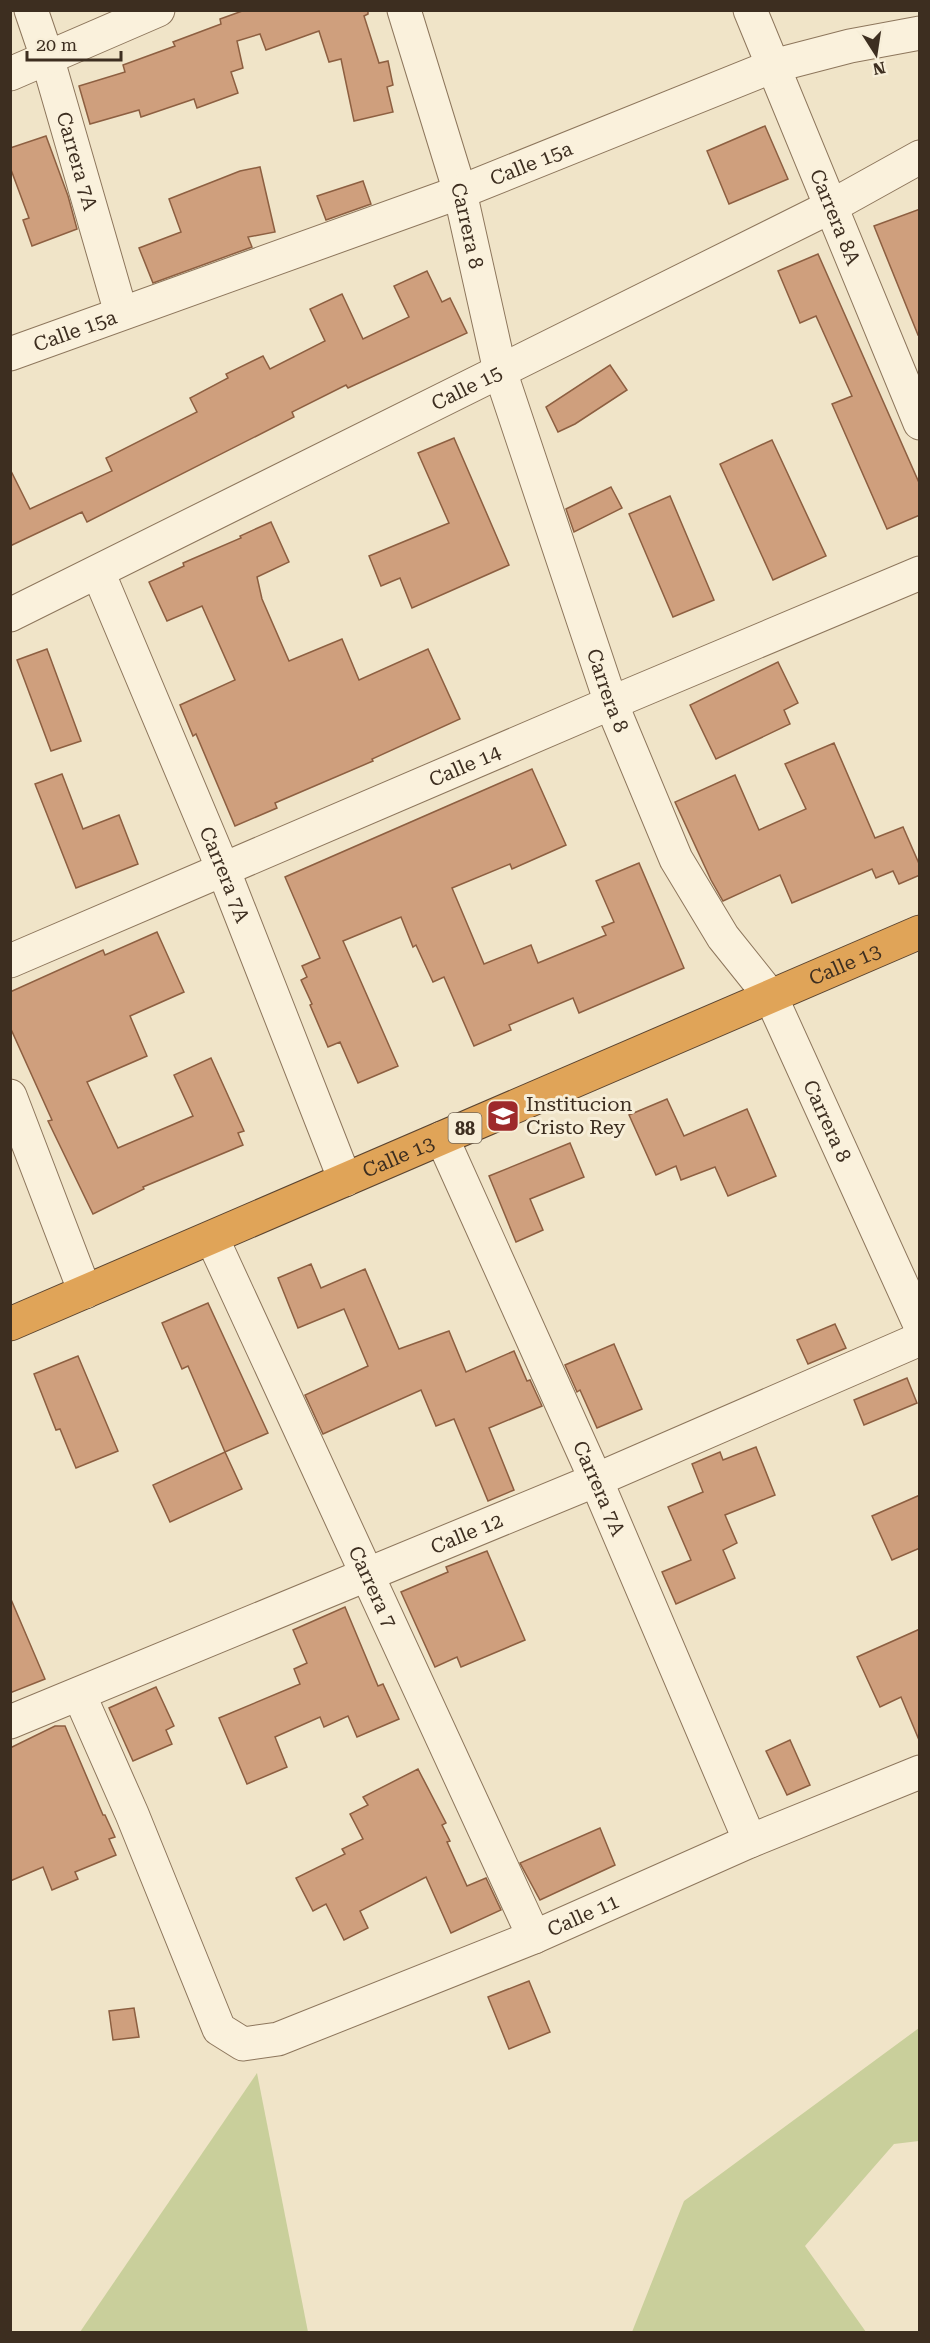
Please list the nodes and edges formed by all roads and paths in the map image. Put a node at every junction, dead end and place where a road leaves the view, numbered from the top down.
1 (31, 10) edge
2 (158, 10) edge
3 (404, 10) edge
4 (750, 10) edge
5 (920, 33) edge
6 (47, 57) junction
7 (773, 66) junction
8 (10, 74) edge
9 (920, 157) edge
10 (460, 192) junction
11 (830, 207) junction
12 (121, 313) junction
13 (10, 354) edge
14 (500, 371) junction
15 (920, 423) edge
16 (98, 572) junction
17 (920, 573) edge
18 (10, 615) edge
19 (611, 703) junction
20 (223, 869) junction
21 (920, 932) edge
22 (10, 961) edge
23 (771, 996) junction
24 (10, 1096) edge
25 (442, 1138) junction
26 (345, 1180) junction
27 (212, 1238) junction
28 (85, 1292) junction
29 (10, 1324) edge
30 (920, 1325) edge
31 (920, 1339) edge
32 (596, 1480) junction
33 (368, 1574) junction
34 (79, 1694) junction
35 (10, 1722) edge
36 (920, 1772) edge
37 (750, 1841) junction
38 (534, 1937) junction

1 - 6 street, Carrera 7A
2 - 6 street
3 - 10 street, Carrera 8
4 - 7 street, Carrera 8A
5 - 7 street, Calle 15a
6 - 8 street
6 - 12 street, Carrera 7A
7 - 10 street, Calle 15a
7 - 11 street, Carrera 8A
9 - 11 street, Calle 15
10 - 12 street, Calle 15a
10 - 14 street, Carrera 8
11 - 14 street, Calle 15
11 - 15 street, Carrera 8A
12 - 13 street, Calle 15a
14 - 16 street, Calle 15
14 - 19 street, Carrera 8
16 - 18 street, Calle 15
16 - 20 street, Carrera 7A
17 - 19 street, Calle 14
19 - 20 street, Calle 14
19 - 23 street, Carrera 8
20 - 22 street, Calle 14
20 - 26 street, Carrera 7A
21 - 23 highway, Calle 13 / 88
23 - 25 highway, Calle 13 / 88
23 - 30 street, Carrera 8
24 - 28 street
25 - 26 highway, Calle 13 / 88
25 - 32 street, Carrera 7A
26 - 27 highway, Calle 13 / 88
27 - 28 highway, Calle 13 / 88
27 - 33 street, Carrera 7
28 - 29 highway, Calle 13 / 88
31 - 32 street, Calle 12
32 - 33 street, Calle 12
32 - 37 street, Carrera 7A
33 - 34 street, Calle 12
33 - 38 street, Carrera 7
34 - 35 street, Calle 12
34 - 38 street, Calle 11
36 - 37 street, Calle 11
37 - 38 street, Calle 11

